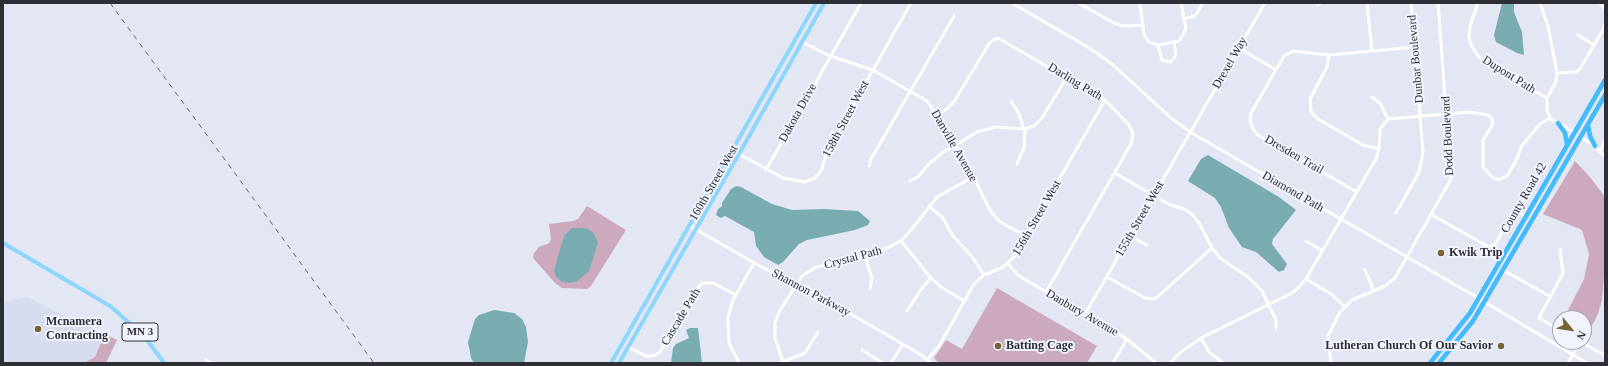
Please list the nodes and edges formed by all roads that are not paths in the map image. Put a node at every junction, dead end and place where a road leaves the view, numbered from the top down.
1 (817, 3) edge
2 (824, 3) edge
3 (861, 3) edge
4 (911, 3) edge
5 (1012, 3) edge
6 (1078, 3) edge
7 (1140, 3) edge
8 (1181, 3) edge
9 (1203, 3) edge
10 (1265, 3) edge
11 (1321, 3) edge
12 (1367, 3) edge
13 (1411, 3) edge
14 (1438, 3) edge
15 (1478, 3) edge
16 (1540, 3) edge
17 (1600, 3) edge
18 (1317, 6) dead end
19 (1605, 9) edge
20 (954, 16) dead end
21 (1184, 19) junction
22 (1605, 23) edge
23 (1143, 25) junction
24 (1578, 35) dead end
25 (802, 42) junction
26 (1174, 43) junction
27 (1158, 45) junction
28 (1594, 45) junction
29 (1415, 47) junction
30 (1238, 48) junction
31 (1372, 51) junction
32 (1329, 55) junction
33 (830, 56) junction
34 (872, 70) junction
35 (1276, 70) junction
36 (1557, 73) junction
37 (1067, 77) junction
38 (1605, 80) edge
39 (911, 91) junction
40 (1605, 95) edge
41 (1372, 97) dead end
42 (1547, 98) junction
43 (1105, 100) junction
44 (1011, 101) dead end
45 (1448, 113) junction
46 (938, 114) junction
47 (1421, 115) junction
48 (1550, 118) junction
49 (1388, 119) junction
50 (1195, 123) joint
51 (1558, 123) junction
52 (1580, 124) junction
53 (1588, 125) junction
54 (1024, 129) junction
55 (1190, 132) junction
56 (1574, 132) junction
57 (1580, 137) junction
58 (1605, 142) edge
59 (956, 144) junction
60 (1567, 145) junction
61 (1576, 145) junction
62 (1595, 146) junction
63 (1379, 149) junction
64 (1600, 151) junction
65 (739, 154) junction
66 (1605, 157) edge
67 (1017, 164) dead end
68 (869, 166) dead end
69 (766, 170) junction
70 (1115, 173) junction
71 (973, 177) junction
72 (910, 181) dead end
73 (1357, 192) junction
74 (1154, 196) junction
75 (930, 206) junction
76 (1396, 213) dead end
77 (1432, 215) junction
78 (1526, 216) junction
79 (1341, 219) junction
80 (690, 226) junction
81 (696, 230) junction
82 (1026, 236) junction
83 (1130, 236) junction
84 (901, 241) junction
85 (1306, 241) dead end
86 (3, 243) edge
87 (1147, 245) dead end
88 (1212, 248) junction
89 (1560, 249) dead end
90 (1323, 251) junction
91 (865, 256) junction
92 (1407, 257) junction
93 (754, 263) junction
94 (1008, 264) junction
95 (1365, 270) dead end
96 (1503, 270) junction
97 (984, 275) junction
98 (1107, 277) junction
99 (931, 278) junction
100 (1306, 279) junction
101 (796, 285) junction
102 (870, 289) dead end
103 (1374, 291) junction
104 (1046, 292) junction
105 (736, 295) junction
106 (1551, 297) junction
107 (1478, 298) junction
108 (964, 301) junction
109 (1484, 302) junction
110 (1269, 305) junction
111 (1344, 306) junction
112 (907, 311) dead end
113 (1085, 314) junction
114 (1552, 325) edge
115 (1276, 328) dead end
116 (818, 332) dead end
117 (1200, 338) junction
118 (1127, 339) junction
119 (903, 344) junction
120 (628, 347) junction
121 (1592, 348) edge
122 (862, 350) dead end
123 (1576, 350) edge
124 (1605, 352) edge
125 (1573, 355) junction
126 (206, 360) dead end
127 (927, 360) junction
128 (164, 363) edge
129 (212, 363) edge
130 (611, 363) edge
131 (619, 363) edge
132 (739, 363) edge
133 (782, 363) edge
134 (884, 363) edge
135 (891, 363) edge
136 (931, 363) edge
137 (1113, 363) edge
138 (1156, 363) edge
139 (1170, 363) edge
140 (1223, 363) edge
141 (1331, 363) edge
142 (1430, 363) edge
143 (1439, 363) edge
144 (1568, 363) edge
145 (1587, 363) edge

1 - 25 main road
1 - 80 main road, 160th Street West
2 - 25 main road, 160th Street West
3 - 33 street, Dakota Drive
4 - 34 street, 158th Street West
5 - 55 street, Diamond Path
6 - 23 street
7 - 23 street
8 - 21 street
9 - 21 street
10 - 30 street, Drexel Way
11 - 18 street
12 - 31 street
13 - 29 street, Dunbar Boulevard
14 - 45 street, Dodd Boulevard
15 - 42 street, Dupont Path
16 - 36 street
17 - 19 street
20 - 39 street
21 - 26 street
22 - 28 street
23 - 27 street
24 - 28 street
25 - 33 street, Danville Avenue
25 - 65 main road, 160th Street West
26 - 27 street
26 - 27 street
28 - 36 street
29 - 31 street, Dresden Trail
29 - 47 street, Dunbar Boulevard
30 - 35 street
30 - 50 street, Drexel Way
31 - 32 street, Dresden Trail
32 - 35 street, Dresden Trail
32 - 63 street
33 - 34 street, Danville Avenue
33 - 69 street, Dakota Drive
34 - 39 street, Danville Avenue
34 - 69 street, 158th Street West
35 - 73 street, Dresden Trail
36 - 42 street
37 - 43 street, Darling Path
37 - 46 street, Darling Path
37 - 54 street
38 - 52 highway, County Road 42
39 - 46 street, Danville Avenue
39 - 68 street
40 - 53 highway, County Road 42
41 - 49 street
42 - 48 street
43 - 70 street, Darling Path
43 - 82 street, 156th Street West
44 - 54 street
45 - 47 street
45 - 48 street
45 - 77 street, Dodd Boulevard
46 - 59 street, Danville Avenue
47 - 49 street
47 - 76 street, Dunbar Boulevard
48 - 51 street
49 - 63 street
50 - 55 street, 155th Street West
51 - 56 street
51 - 60 highway
52 - 56 highway, County Road 42
52 - 57 highway
53 - 57 highway, County Road 42
53 - 62 highway
54 - 59 street
54 - 67 street
55 - 74 street, 155th Street West
55 - 79 street, Diamond Path
56 - 60 highway, County Road 42
56 - 61 highway
57 - 61 highway, County Road 42
57 - 62 street
58 - 64 street
59 - 71 street, Danville Avenue
59 - 72 street
60 - 78 highway, County Road 42
61 - 96 highway, County Road 42
62 - 64 street
63 - 73 street
64 - 66 street
65 - 69 street
65 - 81 main road, 160th Street West
70 - 74 street
70 - 104 street, Darling Path
71 - 75 street, Crystal Path
71 - 82 street, Danville Avenue
73 - 79 street
74 - 83 street, 155th Street West
74 - 88 street
75 - 84 street, Crystal Path
75 - 97 street
77 - 78 street
77 - 92 street, Dodd Boulevard
78 - 107 highway, County Road 42
79 - 90 street
79 - 92 street, Diamond Path
80 - 81 street, Shannon Parkway
80 - 130 main road, 160th Street West
81 - 93 street, Shannon Parkway
81 - 120 main road, 160th Street West
82 - 94 street, 156th Street West
83 - 87 street
83 - 98 street, 155th Street West
84 - 91 street, Crystal Path
84 - 99 street
85 - 90 street
86 - 128 main road, MN 3
88 - 98 street
88 - 110 street
89 - 106 street
90 - 100 street
91 - 101 street, Crystal Path
91 - 102 street
92 - 103 street, Dodd Boulevard
92 - 107 street, Diamond Path
93 - 101 street, Shannon Parkway
93 - 105 street
94 - 97 street, 156th Street West
94 - 104 street, Danbury Avenue
95 - 103 street
96 - 106 street
96 - 109 highway, County Road 42
97 - 108 street, 156th Street West
98 - 113 street, 155th Street West
99 - 108 street
99 - 112 street
100 - 110 street
100 - 111 street
101 - 119 street, Shannon Parkway
101 - 133 street, Crystal Path
103 - 111 street, Dodd Boulevard
104 - 113 street, Danbury Avenue
105 - 120 street, Cascade Path
105 - 132 street
106 - 114 street
107 - 109 street, Diamond Path
107 - 142 highway, County Road 42
108 - 127 street, 156th Street West
109 - 125 street, Diamond Path
109 - 143 highway, County Road 42
110 - 115 street
110 - 117 street
111 - 141 street
113 - 118 street, Danbury Avenue
116 - 133 street
117 - 139 street
117 - 140 street
118 - 137 street
118 - 138 street, Danbury Avenue
119 - 127 street, Shannon Parkway
119 - 135 street
120 - 131 main road, 160th Street West
121 - 124 street
122 - 134 street
123 - 125 street
125 - 144 street
125 - 145 street, Diamond Path
126 - 129 street
127 - 136 street, Shannon Parkway

